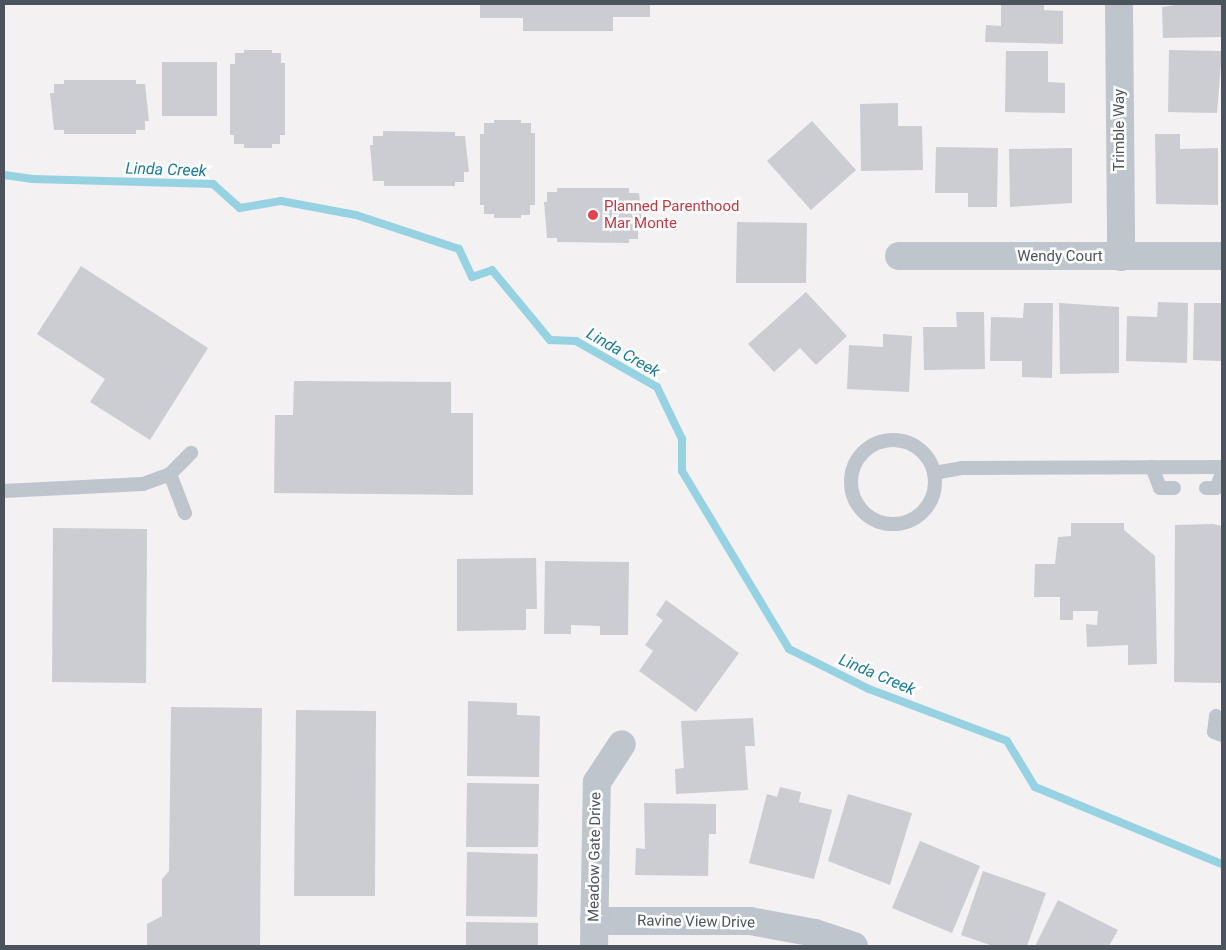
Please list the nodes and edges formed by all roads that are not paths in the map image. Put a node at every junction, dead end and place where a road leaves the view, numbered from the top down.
1 (1119, 4) edge
2 (898, 256) dead end
3 (1222, 256) edge
4 (1121, 257) junction
5 (191, 453) dead end
6 (1152, 467) junction
7 (1222, 467) edge
8 (934, 473) junction
9 (170, 474) junction
10 (1222, 474) edge
11 (1174, 488) dead end
12 (1206, 488) dead end
13 (4, 491) edge
14 (185, 513) dead end
15 (1216, 716) dead end
16 (1222, 736) edge
17 (622, 744) dead end
18 (594, 933) edge
19 (854, 946) edge

1 - 4 street, Trimble Way
2 - 4 street, Wendy Court
3 - 4 street, Wendy Court
5 - 9 lane
6 - 7 lane
6 - 8 lane
6 - 11 lane
8 - 8 lane
9 - 13 lane
9 - 14 lane
10 - 12 lane
15 - 16 lane
17 - 18 street, Meadow Gate Drive
18 - 19 street, Ravine View Drive

